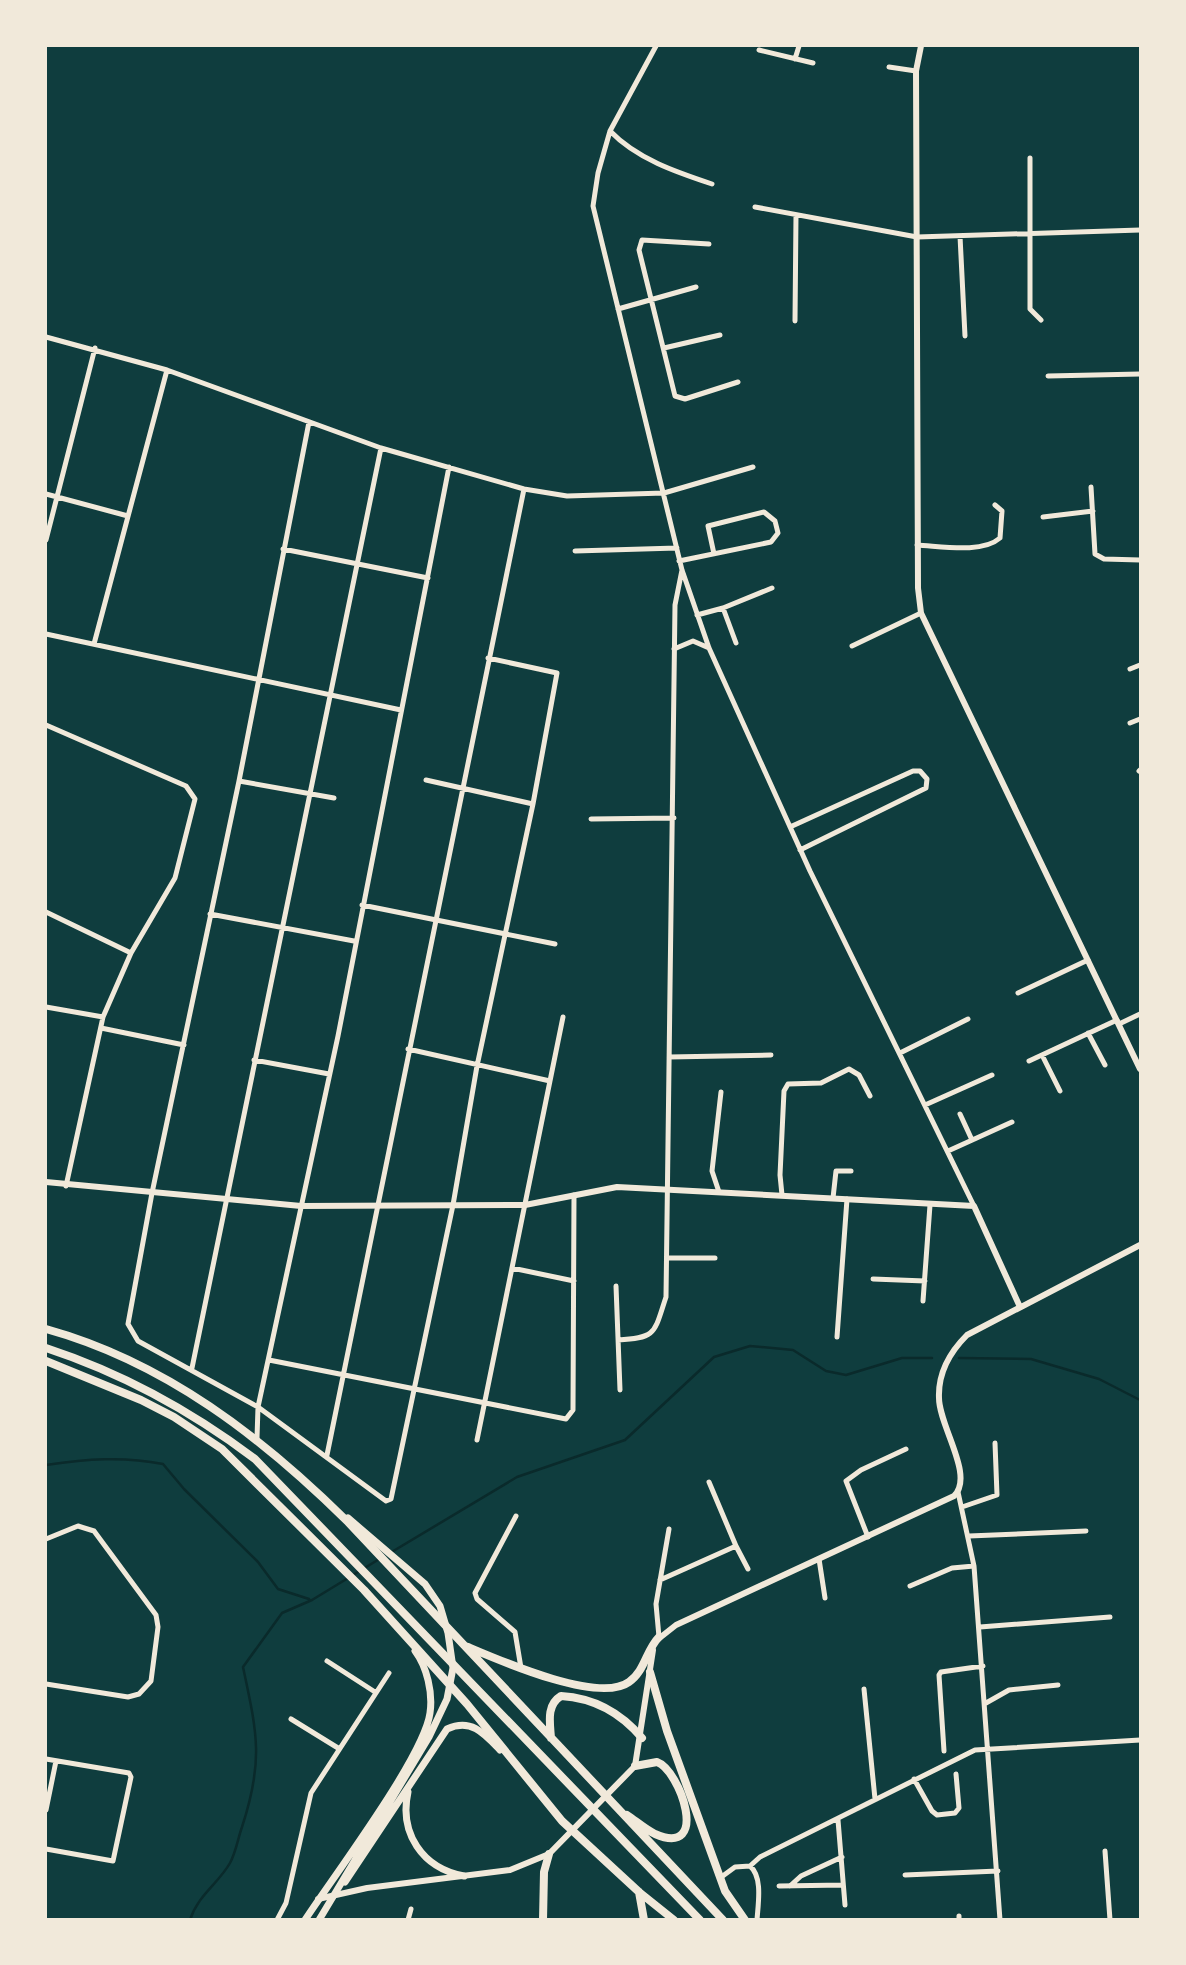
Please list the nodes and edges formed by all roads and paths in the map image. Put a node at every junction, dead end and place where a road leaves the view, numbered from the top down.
1 (656, 46) edge
2 (799, 46) edge
3 (921, 46) edge
4 (759, 50) dead end
5 (795, 59) junction
6 (813, 63) dead end
7 (889, 67) dead end
8 (916, 71) junction
9 (610, 131) junction
10 (1030, 158) dead end
11 (712, 184) dead end
12 (755, 206) dead end
13 (796, 215) junction
14 (1140, 230) edge
15 (1031, 233) junction
16 (960, 236) junction
17 (916, 237) junction
18 (709, 244) dead end
19 (696, 287) dead end
20 (652, 299) junction
21 (618, 309) junction
22 (1041, 320) dead end
23 (795, 321) dead end
24 (720, 335) dead end
25 (965, 336) dead end
26 (46, 337) edge
27 (94, 348) junction
28 (664, 348) junction
29 (167, 370) junction
30 (1140, 374) edge
31 (1048, 376) dead end
32 (738, 382) dead end
33 (309, 422) junction
34 (381, 448) junction
35 (449, 467) junction
36 (753, 467) dead end
37 (1091, 486) dead end
38 (524, 489) junction
39 (664, 493) junction
40 (46, 494) edge
41 (57, 497) junction
42 (995, 505) dead end
43 (1093, 511) junction
44 (128, 516) junction
45 (1043, 517) dead end
46 (46, 540) edge
47 (918, 545) junction
48 (677, 548) junction
49 (283, 549) junction
50 (575, 551) dead end
51 (714, 554) junction
52 (679, 561) junction
53 (1140, 561) edge
54 (358, 563) junction
55 (682, 570) junction
56 (428, 578) junction
57 (772, 588) dead end
58 (723, 608) junction
59 (921, 613) junction
60 (697, 615) junction
61 (46, 634) edge
62 (736, 643) dead end
63 (94, 645) junction
64 (852, 646) dead end
65 (709, 648) junction
66 (674, 649) junction
67 (488, 659) junction
68 (1140, 665) edge
69 (1130, 669) dead end
70 (259, 680) junction
71 (331, 695) junction
72 (401, 710) junction
73 (1140, 719) edge
74 (1130, 723) dead end
75 (46, 725) edge
76 (426, 780) dead end
77 (239, 781) junction
78 (463, 789) junction
79 (310, 795) junction
80 (334, 798) dead end
81 (533, 804) junction
82 (674, 818) junction
83 (591, 819) dead end
84 (790, 827) junction
85 (800, 850) junction
86 (362, 905) junction
87 (46, 912) edge
88 (210, 914) junction
89 (435, 920) junction
90 (281, 928) junction
91 (506, 934) junction
92 (354, 941) junction
93 (555, 944) dead end
94 (131, 953) junction
95 (1088, 960) junction
96 (1018, 993) dead end
97 (46, 1007) edge
98 (1140, 1014) edge
99 (103, 1017) junction
100 (563, 1017) dead end
101 (968, 1019) dead end
102 (1118, 1022) junction
103 (101, 1028) junction
104 (1088, 1033) junction
105 (184, 1045) junction
106 (408, 1049) junction
107 (900, 1053) junction
108 (771, 1055) dead end
109 (1042, 1055) junction
110 (670, 1057) junction
111 (254, 1060) junction
112 (1029, 1061) dead end
113 (1105, 1065) dead end
114 (477, 1066) junction
115 (1140, 1069) edge
116 (329, 1074) junction
117 (992, 1075) dead end
118 (550, 1081) junction
119 (1060, 1091) dead end
120 (721, 1092) dead end
121 (870, 1096) dead end
122 (925, 1105) junction
123 (960, 1114) dead end
124 (1012, 1122) dead end
125 (972, 1140) junction
126 (948, 1151) junction
127 (851, 1171) dead end
128 (46, 1182) edge
129 (66, 1186) junction
130 (669, 1189) junction
131 (719, 1192) junction
132 (152, 1193) junction
133 (574, 1195) junction
134 (782, 1195) junction
135 (833, 1198) junction
136 (847, 1199) junction
137 (226, 1200) junction
138 (453, 1205) junction
139 (525, 1205) junction
140 (930, 1205) junction
141 (301, 1206) junction
142 (378, 1206) junction
143 (974, 1206) junction
144 (1140, 1245) edge
145 (667, 1258) junction
146 (716, 1258) dead end
147 (512, 1268) junction
148 (873, 1279) dead end
149 (573, 1281) junction
150 (925, 1281) junction
151 (616, 1286) dead end
152 (923, 1301) dead end
153 (1020, 1307) junction
154 (46, 1329) edge
155 (837, 1337) dead end
156 (618, 1340) junction
157 (46, 1348) edge
158 (269, 1360) junction
159 (46, 1361) edge
160 (192, 1368) junction
161 (343, 1375) junction
162 (414, 1389) junction
163 (620, 1390) dead end
164 (485, 1405) junction
165 (258, 1407) junction
166 (257, 1438) junction
167 (477, 1440) dead end
168 (995, 1443) dead end
169 (906, 1449) dead end
170 (327, 1455) junction
171 (709, 1482) dead end
172 (317, 1491) junction
173 (958, 1492) junction
174 (962, 1507) junction
175 (516, 1516) dead end
176 (670, 1529) dead end
177 (1086, 1531) dead end
178 (969, 1536) junction
179 (868, 1537) junction
180 (46, 1539) edge
181 (736, 1546) junction
182 (819, 1559) junction
183 (974, 1566) junction
184 (748, 1569) dead end
185 (660, 1580) junction
186 (910, 1586) dead end
187 (364, 1590) junction
188 (825, 1598) dead end
189 (1110, 1618) dead end
190 (980, 1627) junction
191 (659, 1637) junction
192 (463, 1644) junction
193 (327, 1661) dead end
194 (983, 1666) junction
195 (521, 1668) junction
196 (650, 1672) junction
197 (389, 1673) dead end
198 (46, 1684) edge
199 (1059, 1685) dead end
200 (864, 1689) dead end
201 (375, 1692) junction
202 (986, 1703) junction
203 (290, 1719) dead end
204 (551, 1738) junction
205 (642, 1738) junction
206 (1140, 1740) edge
207 (338, 1748) junction
208 (990, 1748) junction
209 (944, 1751) dead end
210 (46, 1759) edge
211 (56, 1761) junction
212 (515, 1765) junction
213 (635, 1766) junction
214 (956, 1774) dead end
215 (914, 1779) junction
216 (412, 1782) junction
217 (876, 1799) junction
218 (612, 1806) junction
219 (46, 1810) edge
220 (838, 1820) junction
221 (46, 1849) edge
222 (1105, 1851) dead end
223 (550, 1853) junction
224 (842, 1857) junction
225 (750, 1866) junction
226 (998, 1871) junction
227 (905, 1875) dead end
228 (464, 1876) junction
229 (720, 1878) junction
230 (843, 1885) junction
231 (779, 1886) dead end
232 (790, 1886) junction
233 (639, 1892) junction
234 (338, 1894) junction
235 (318, 1899) junction
236 (845, 1905) dead end
237 (411, 1909) dead end
238 (277, 1920) edge
239 (305, 1920) edge
240 (320, 1920) edge
241 (408, 1920) edge
242 (543, 1920) edge
243 (644, 1920) edge
244 (674, 1920) edge
245 (700, 1920) edge
246 (723, 1920) edge
247 (746, 1920) edge
248 (757, 1920) edge
249 (1000, 1920) edge
250 (1110, 1920) edge

1 - 9 street
2 - 5 street
3 - 8 street
4 - 5 street
5 - 6 street
7 - 8 street
8 - 17 street
9 - 11 street
9 - 21 street
10 - 15 street
12 - 13 street
13 - 17 street
13 - 23 street
14 - 15 street
15 - 16 street
15 - 22 street
16 - 17 street
16 - 25 street
17 - 47 street
18 - 20 street
19 - 20 street
20 - 21 street
20 - 28 street
21 - 39 street
24 - 28 street
26 - 27 street
27 - 29 street
27 - 41 street
28 - 32 street
29 - 33 street
29 - 44 street
30 - 31 street
33 - 34 street
33 - 49 street
34 - 35 street
34 - 54 street
35 - 38 street
35 - 56 street
36 - 39 street
37 - 43 street
38 - 39 street
38 - 67 street
39 - 48 street
40 - 41 street
41 - 44 street
41 - 46 street
42 - 47 street
43 - 45 street
43 - 53 street
44 - 63 street
47 - 59 street
48 - 50 street
48 - 52 street
49 - 54 street
49 - 70 street
51 - 51 street
51 - 52 street
52 - 55 street
54 - 56 street
54 - 71 street
55 - 60 street
55 - 66 street
56 - 72 street
57 - 58 street
58 - 60 street
58 - 62 street
59 - 64 street
59 - 95 street
60 - 65 street
61 - 63 street
63 - 70 street
65 - 66 street
65 - 84 street
66 - 82 street
67 - 78 street
67 - 81 street
68 - 69 street
70 - 71 street
70 - 77 street
71 - 72 street
71 - 79 street
72 - 86 street
73 - 74 street
75 - 94 street
76 - 78 street
77 - 79 street
77 - 88 street
78 - 81 street
78 - 89 street
79 - 80 street
79 - 90 street
81 - 91 street
82 - 83 street
82 - 110 street
84 - 85 street
84 - 85 street
85 - 107 street
86 - 89 street
86 - 92 street
87 - 94 street
88 - 90 street
88 - 105 street
89 - 91 street
89 - 106 street
90 - 92 street
90 - 111 street
91 - 93 street
91 - 114 street
92 - 116 street
94 - 99 street
95 - 96 street
95 - 102 street
97 - 99 street
98 - 102 street
99 - 103 street
100 - 118 street
101 - 107 street
102 - 104 street
102 - 115 street
103 - 105 street
103 - 129 street
104 - 109 street
104 - 113 street
105 - 132 street
106 - 114 street
106 - 142 street
107 - 122 street
108 - 110 street
109 - 112 street
109 - 119 street
110 - 130 street
111 - 116 street
111 - 137 street
114 - 118 street
114 - 138 street
116 - 141 street
117 - 122 street
118 - 139 street
120 - 131 street
121 - 134 street
122 - 126 street
123 - 125 street
124 - 125 street
125 - 126 street
126 - 143 street
127 - 135 street
128 - 129 street
129 - 132 street
130 - 131 street
130 - 133 street
130 - 145 street
131 - 134 street
132 - 137 street
132 - 160 street
133 - 139 street
133 - 149 street
134 - 135 street
135 - 136 street
136 - 140 street
136 - 155 street
137 - 141 street
137 - 160 street
138 - 139 street
138 - 142 street
138 - 162 street
139 - 147 street
140 - 143 street
140 - 150 street
141 - 142 street
141 - 158 street
142 - 161 street
143 - 153 street
144 - 153 street
145 - 146 street
145 - 156 street
147 - 149 street
147 - 164 street
148 - 150 street
149 - 164 street
150 - 152 street
151 - 156 street
153 - 173 street
154 - 166 main road
156 - 163 street
157 - 245 main road
158 - 161 street
158 - 165 street
159 - 187 main road
160 - 165 street
161 - 162 street
161 - 170 street
162 - 164 street
162 - 170 street
164 - 167 street
165 - 166 street
165 - 170 street
166 - 172 main road
168 - 174 street
169 - 179 street
171 - 181 street
172 - 192 main road
172 - 240 main road
173 - 174 street
173 - 179 street
174 - 178 street
175 - 195 street
176 - 185 street
177 - 178 street
178 - 183 street
179 - 182 street
180 - 198 street
181 - 184 street
181 - 185 street
182 - 188 street
182 - 191 street
183 - 186 street
183 - 190 street
185 - 191 street
187 - 212 main road
187 - 235 main road
189 - 190 street
190 - 194 street
191 - 195 main road
191 - 196 street
192 - 195 main road
192 - 204 main road
193 - 201 street
194 - 202 street
194 - 209 street
196 - 205 street
196 - 229 main road
197 - 201 street
199 - 202 street
200 - 217 street
201 - 207 street
202 - 208 street
203 - 207 street
204 - 205 main road
204 - 218 main road
205 - 213 street
206 - 208 street
207 - 238 street
208 - 215 street
208 - 226 street
210 - 211 street
211 - 219 street
211 - 221 street
212 - 216 main road
212 - 233 main road
213 - 218 main road
213 - 223 street
214 - 215 street
215 - 217 street
216 - 228 main road
216 - 234 main road
217 - 220 street
218 - 246 main road
220 - 224 street
220 - 225 street
222 - 250 street
223 - 228 street
223 - 242 main road
224 - 230 street
224 - 232 street
225 - 229 street
225 - 248 street
226 - 227 street
226 - 249 street
228 - 234 street
229 - 247 main road
230 - 232 street
230 - 236 street
231 - 232 street
233 - 243 main road
233 - 244 main road
234 - 235 street
234 - 240 main road
235 - 239 main road
237 - 241 street

